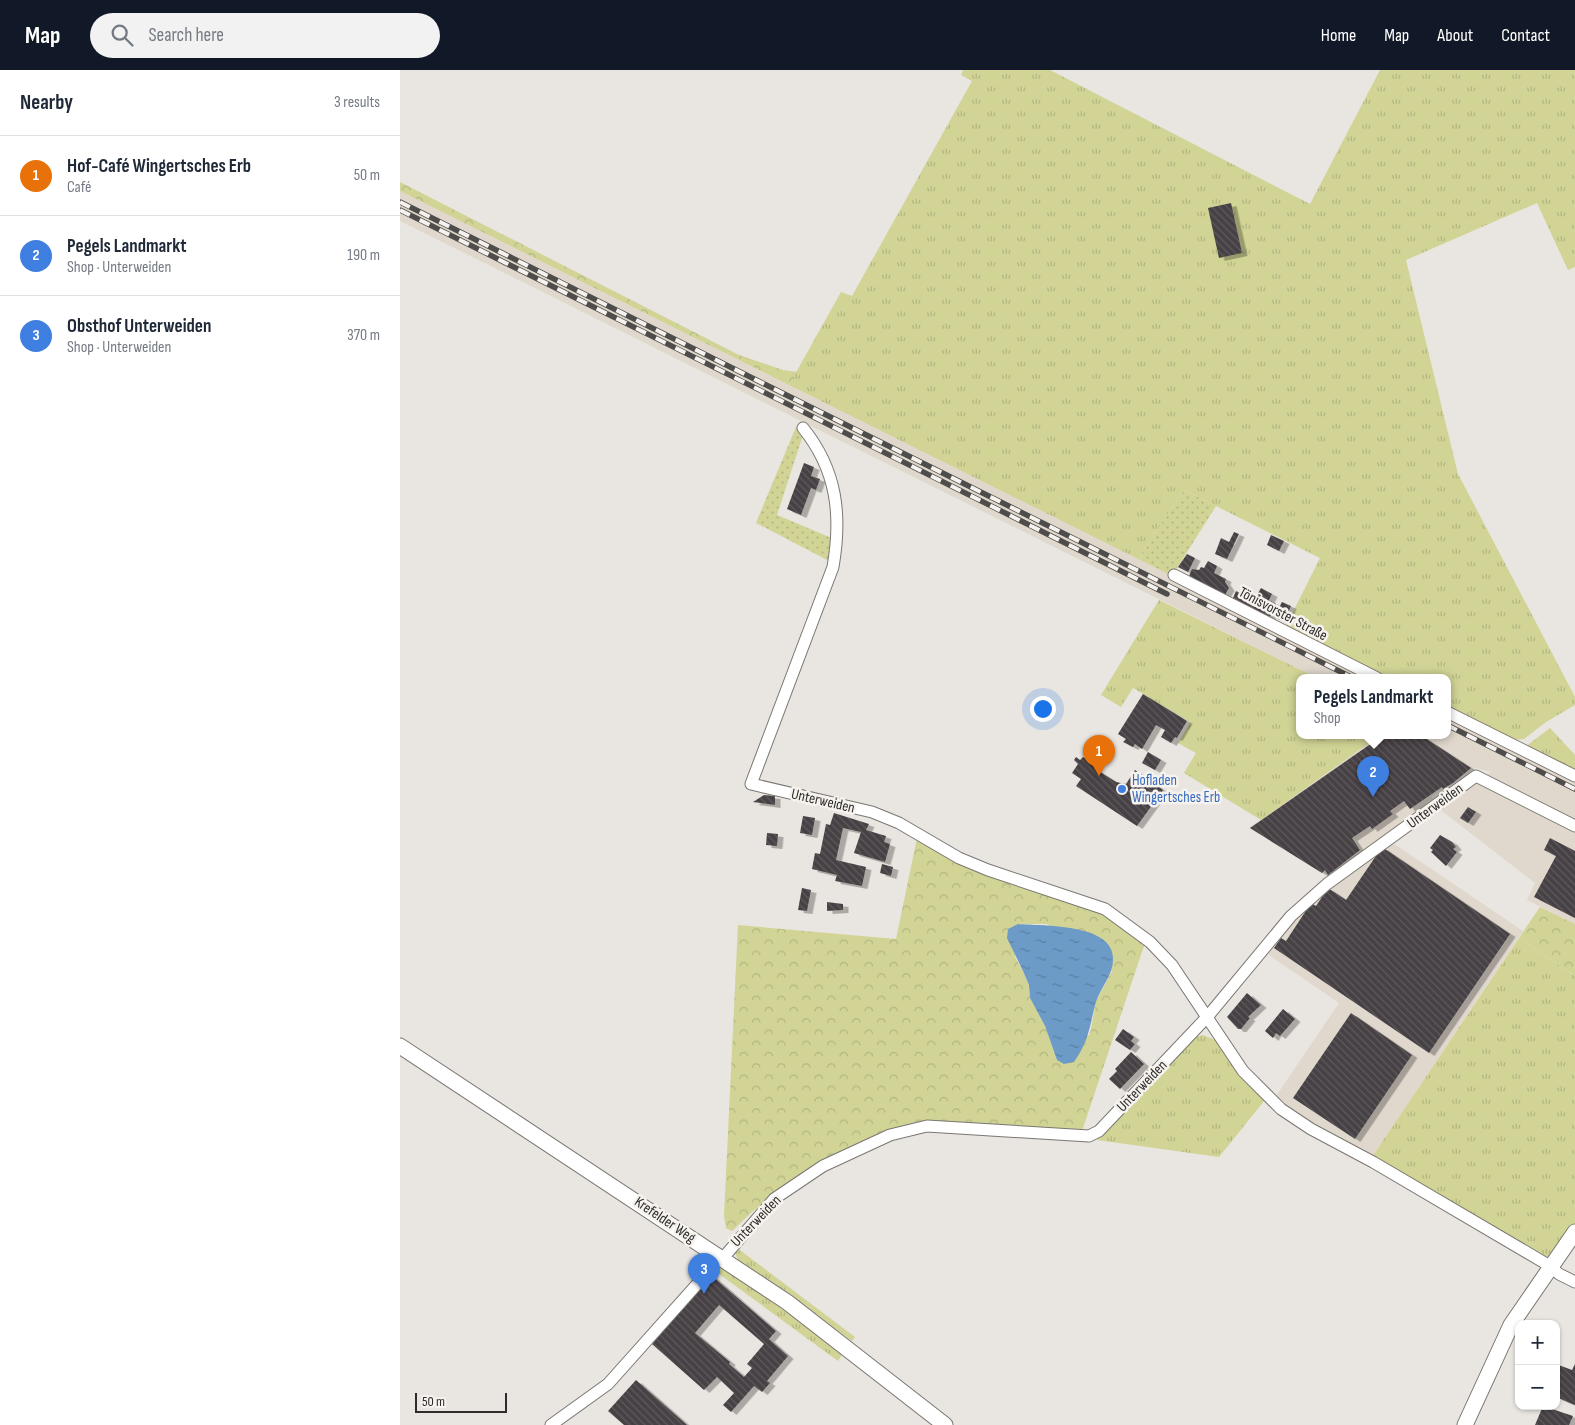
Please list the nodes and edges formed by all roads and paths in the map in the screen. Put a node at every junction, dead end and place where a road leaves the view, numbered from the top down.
1 (803, 428) dead end
2 (1174, 575) dead end
3 (1369, 674) edge
4 (1451, 714) edge
5 (1575, 776) edge
6 (1575, 826) edge
7 (1208, 1016) junction
8 (400, 1046) edge
9 (1575, 1232) edge
10 (723, 1258) junction
11 (1550, 1266) junction
12 (1575, 1282) edge
13 (551, 1425) edge
14 (945, 1425) edge
15 (1465, 1425) edge

1 - 7 street, Unterweiden
2 - 3 street, Tönisvorster Straße
4 - 5 street
6 - 7 street, Unterweiden
7 - 10 street, Unterweiden
7 - 11 street, Unterweiden
8 - 10 street, Krefelder Weg
9 - 11 street
10 - 13 street, Unterweiden
10 - 14 street, Krefelder Weg
11 - 12 street, Unterweiden
11 - 15 street

